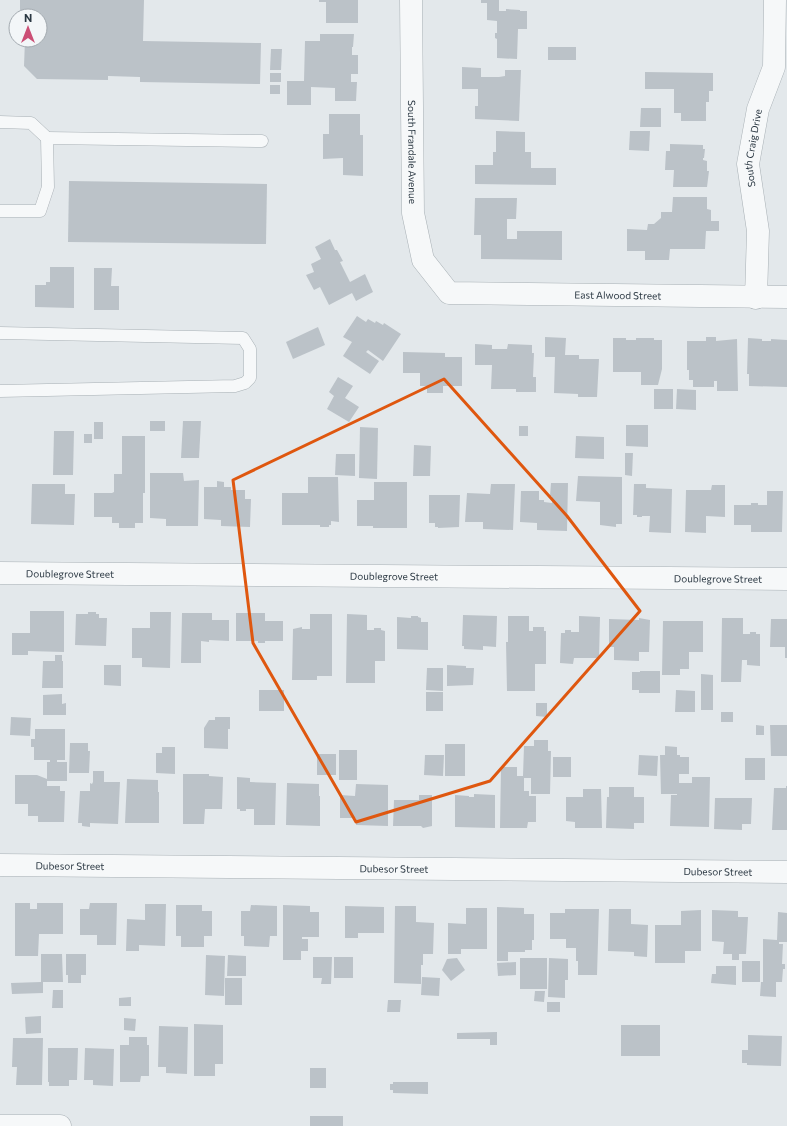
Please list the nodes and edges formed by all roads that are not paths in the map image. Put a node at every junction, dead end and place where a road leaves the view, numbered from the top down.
1 (411, 0) edge
2 (774, 0) edge
3 (0, 122) edge
4 (47, 138) junction
5 (262, 141) dead end
6 (0, 211) edge
7 (449, 293) joint
8 (756, 298) junction
9 (787, 298) edge
10 (0, 333) edge
11 (0, 391) edge
12 (0, 573) edge
13 (787, 579) edge
14 (0, 865) edge
15 (787, 872) edge
16 (0, 1126) edge
17 (60, 1126) edge

1 - 7 street, South Frandale Avenue
2 - 8 street, South Craig Drive
3 - 4 lane
4 - 5 lane
4 - 6 lane
7 - 8 street, East Alwood Street
8 - 9 street, East Alwood Street
10 - 11 lane
12 - 13 street, Doublegrove Street
14 - 15 street, Dubesor Street
16 - 17 street

